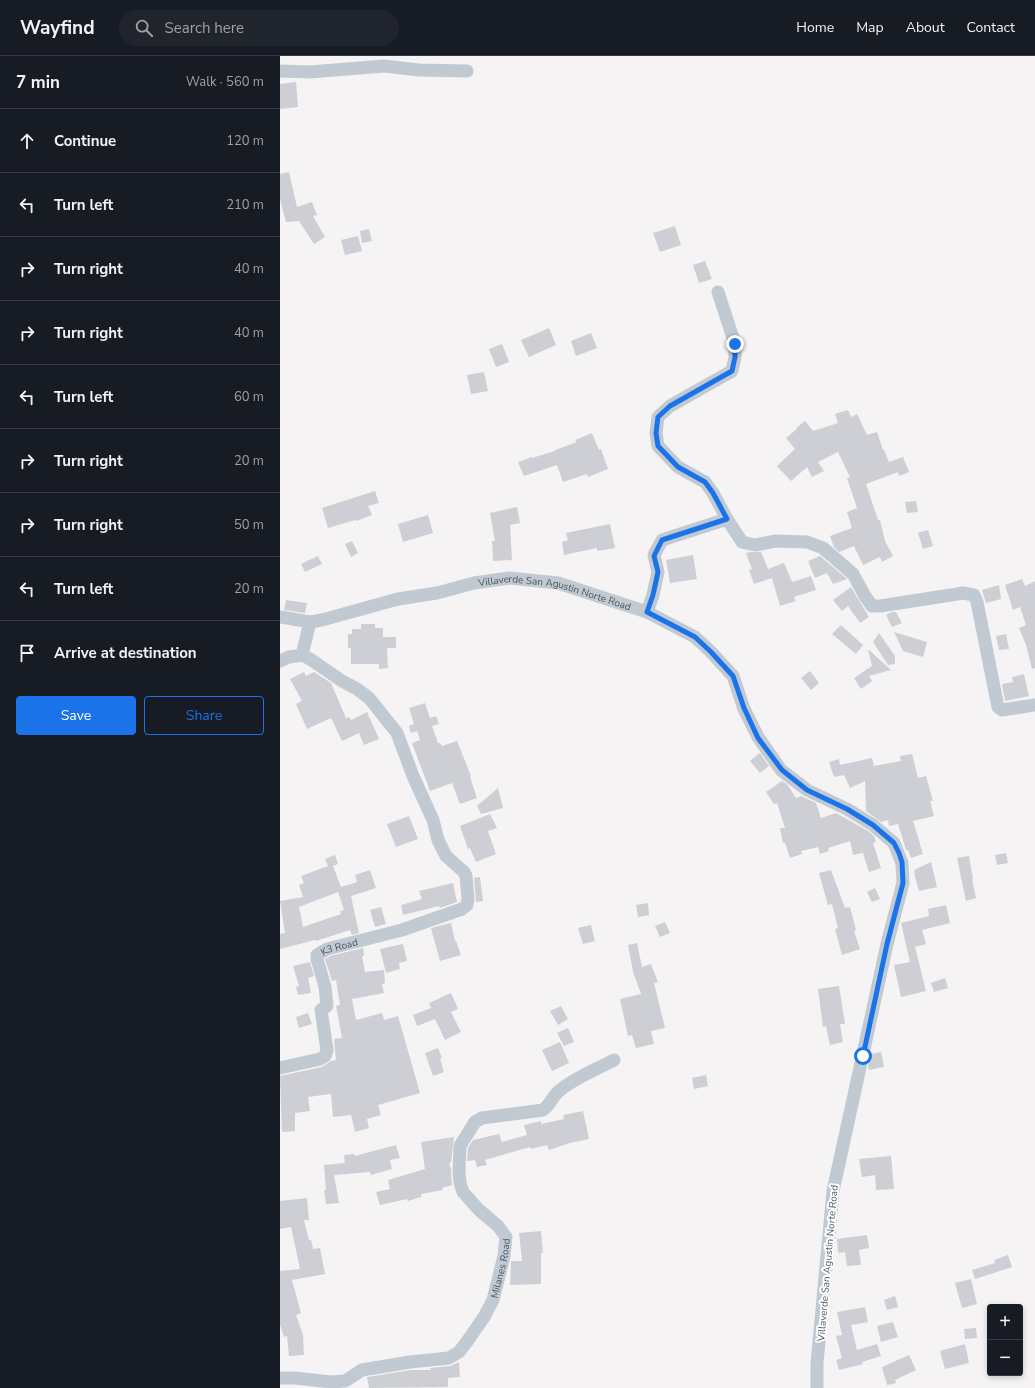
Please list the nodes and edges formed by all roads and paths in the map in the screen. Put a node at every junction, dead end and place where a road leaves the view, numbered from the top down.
1 (280, 71) edge
2 (467, 71) dead end
3 (718, 292) dead end
4 (727, 519) junction
5 (647, 612) junction
6 (280, 617) edge
7 (310, 622) junction
8 (302, 655) junction
9 (280, 661) edge
10 (1035, 705) edge
11 (614, 1060) dead end
12 (280, 1068) edge
13 (280, 1378) edge
14 (816, 1388) edge

1 - 2 street
3 - 4 street
4 - 5 street
4 - 10 street
5 - 7 street, Villaverde San Agustin Norte Road
5 - 14 street, Villaverde San Agustin Norte Road
6 - 7 street, Villaverde San Agustin Norte Road
7 - 8 street
8 - 9 street
8 - 12 street, K3 Road
11 - 13 street, Milanes Road

